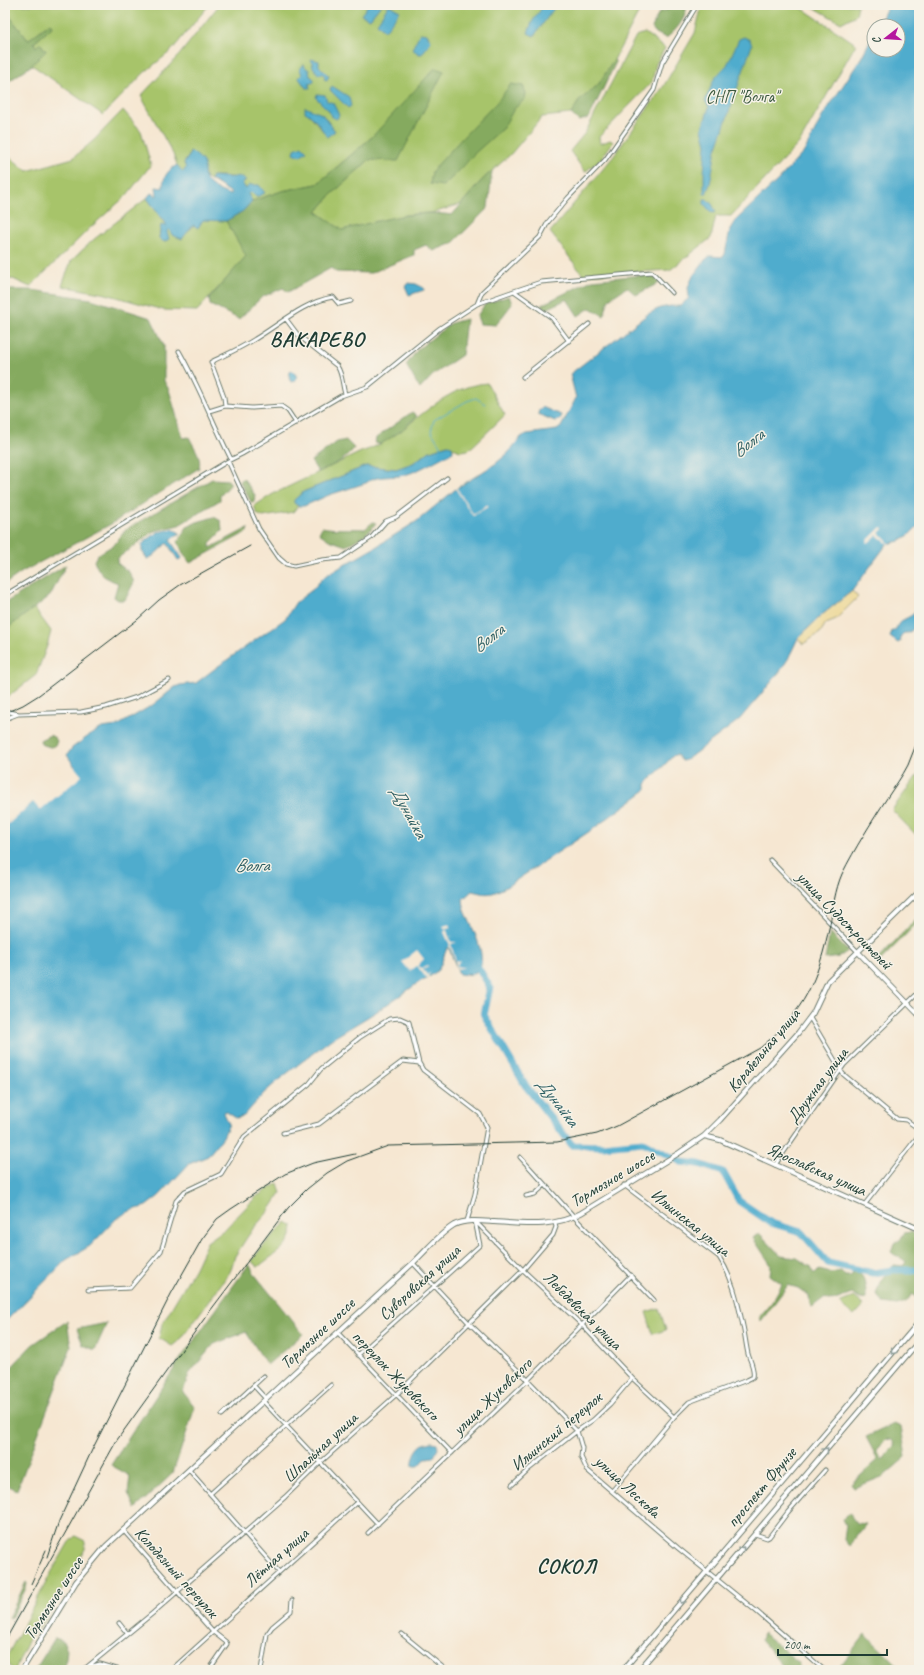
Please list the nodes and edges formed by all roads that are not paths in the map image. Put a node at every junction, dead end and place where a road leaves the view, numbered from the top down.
1 (697, 5) edge
2 (514, 291) junction
3 (672, 293) dead end
4 (351, 300) dead end
5 (477, 304) junction
6 (286, 319) junction
7 (588, 324) dead end
8 (569, 341) junction
9 (179, 351) dead end
10 (523, 377) dead end
11 (345, 394) junction
12 (225, 406) junction
13 (209, 411) junction
14 (296, 423) junction
15 (230, 460) junction
16 (447, 478) dead end
17 (5, 595) edge
18 (169, 680) dead end
19 (5, 711) edge
20 (19, 714) junction
21 (5, 719) edge
22 (770, 860) dead end
23 (919, 892) edge
24 (858, 952) junction
25 (919, 992) edge
26 (908, 1004) junction
27 (919, 1014) edge
28 (810, 1018) junction
29 (419, 1063) junction
30 (840, 1070) junction
31 (919, 1129) edge
32 (283, 1132) dead end
33 (919, 1135) edge
34 (704, 1136) junction
35 (520, 1157) dead end
36 (775, 1165) junction
37 (624, 1185) junction
38 (545, 1186) junction
39 (526, 1196) dead end
40 (865, 1204) junction
41 (574, 1216) junction
42 (467, 1221) junction
43 (475, 1221) junction
44 (555, 1223) junction
45 (919, 1228) edge
46 (414, 1263) junction
47 (523, 1270) junction
48 (632, 1275) junction
49 (435, 1285) junction
50 (88, 1290) dead end
51 (654, 1300) dead end
52 (919, 1322) edge
53 (470, 1324) junction
54 (583, 1326) junction
55 (338, 1333) junction
56 (919, 1341) edge
57 (358, 1355) junction
58 (264, 1376) dead end
59 (632, 1378) junction
60 (528, 1380) junction
61 (331, 1385) dead end
62 (254, 1386) junction
63 (397, 1394) junction
64 (264, 1400) junction
65 (222, 1415) dead end
66 (674, 1417) junction
67 (286, 1425) junction
68 (577, 1431) junction
69 (452, 1453) junction
70 (321, 1462) junction
71 (189, 1470) junction
72 (826, 1470) dead end
73 (512, 1485) dead end
74 (612, 1491) junction
75 (210, 1494) junction
76 (357, 1502) junction
77 (378, 1524) junction
78 (122, 1530) junction
79 (244, 1532) junction
80 (368, 1533) dead end
81 (755, 1534) junction
82 (707, 1571) junction
83 (279, 1572) junction
84 (717, 1579) junction
85 (178, 1591) junction
86 (292, 1600) dead end
87 (119, 1623) dead end
88 (212, 1631) junction
89 (127, 1633) junction
90 (402, 1634) dead end
91 (87, 1667) junction
92 (22, 1670) edge
93 (80, 1670) edge
94 (120, 1670) edge
95 (171, 1670) edge
96 (209, 1670) edge
97 (261, 1670) edge
98 (446, 1670) edge
99 (623, 1670) edge
100 (639, 1670) edge
101 (824, 1670) edge

1 - 5 street
2 - 3 street
2 - 5 street
2 - 8 street
4 - 6 street
5 - 11 street
6 - 11 street
6 - 12 street
7 - 8 street
8 - 10 street
9 - 13 street
11 - 14 street
12 - 13 street
12 - 14 street
13 - 15 street
14 - 15 street
15 - 16 street
15 - 17 street
18 - 20 street
19 - 20 street
20 - 21 street
22 - 24 street, улица Судостроителей
23 - 24 street, Корабельная улица
24 - 26 street, улица Судостроителей
24 - 28 street, Корабельная улица
25 - 26 street, Дружная улица
26 - 27 street, улица Судостроителей
26 - 30 street, Дружная улица
28 - 30 street
28 - 34 street, Корабельная улица
29 - 32 street
29 - 42 street
29 - 50 street
30 - 31 street
30 - 36 street, Дружная улица
33 - 40 street
34 - 36 street, Ярославская улица
34 - 37 street, Тормозное шоссе
35 - 38 street
36 - 40 street, Ярославская улица
37 - 41 street, Тормозное шоссе
37 - 66 street, Ильинская улица
38 - 39 street
38 - 41 street
40 - 45 street, Ярославская улица
41 - 44 street, Тормозное шоссе
41 - 48 street
42 - 43 street, Тормозное шоссе
42 - 46 street, Тормозное шоссе
43 - 44 street, Тормозное шоссе
43 - 47 street, Лебедевская улица
43 - 49 street, Суворовская улица
44 - 47 street, Шпальная улица
46 - 49 street
46 - 55 street, Тормозное шоссе
47 - 53 street, Шпальная улица
47 - 54 street, Лебедевская улица
48 - 51 street
48 - 54 street, улица Жуковского
49 - 53 street
49 - 57 street, Суворовская улица
52 -> 82 street, проспект Фрунзе
53 - 60 street
53 - 63 street, Шпальная улица
54 - 59 street, Лебедевская улица
54 - 60 street, улица Жуковского
55 - 57 street, переулок Жуковского
55 - 64 street, Тормозное шоссе
81 -> 56 street, проспект Фрунзе
57 - 63 street, переулок Жуковского
58 - 62 street
59 - 66 street, Лебедевская улица
59 - 68 street, Ильинский переулок
60 - 68 street
60 - 69 street, улица Жуковского
61 - 67 street
62 - 64 street
62 - 65 street
63 - 69 street, переулок Жуковского
63 - 70 street, Шпальная улица
64 - 67 street
64 - 71 street, Тормозное шоссе
66 - 74 street
67 - 70 street
67 - 75 street
68 - 73 street, Ильинский переулок
68 - 74 street, улица Лескова
69 - 77 street, улица Жуковского
70 - 76 street
70 - 79 street, Шпальная улица
71 - 75 street
71 - 78 street, Тормозное шоссе
72 - 81 street
74 - 82 street, улица Лескова
75 - 79 street
76 - 77 street
76 - 83 street, Лётная улица
77 - 80 street, улица Жуковского
78 - 85 street, Колодезный переулок
78 - 92 street, Тормозное шоссе
79 - 83 street
79 - 85 street, Шпальная улица
84 -> 81 street, проспект Фрунзе
82 - 84 street, улица Лескова
82 -> 99 street, проспект Фрунзе
83 - 88 street, Лётная улица
84 - 100 street, проспект Фрунзе
84 - 101 street, улица Лескова
85 - 88 street, Колодезный переулок
85 - 89 street, Шпальная улица
86 - 97 street
87 - 89 street
88 - 95 street, Лётная улица
88 - 96 street, Колодезный переулок
89 - 91 street, Шпальная улица
90 - 98 street
91 - 93 street, Шпальная улица
91 - 94 street

